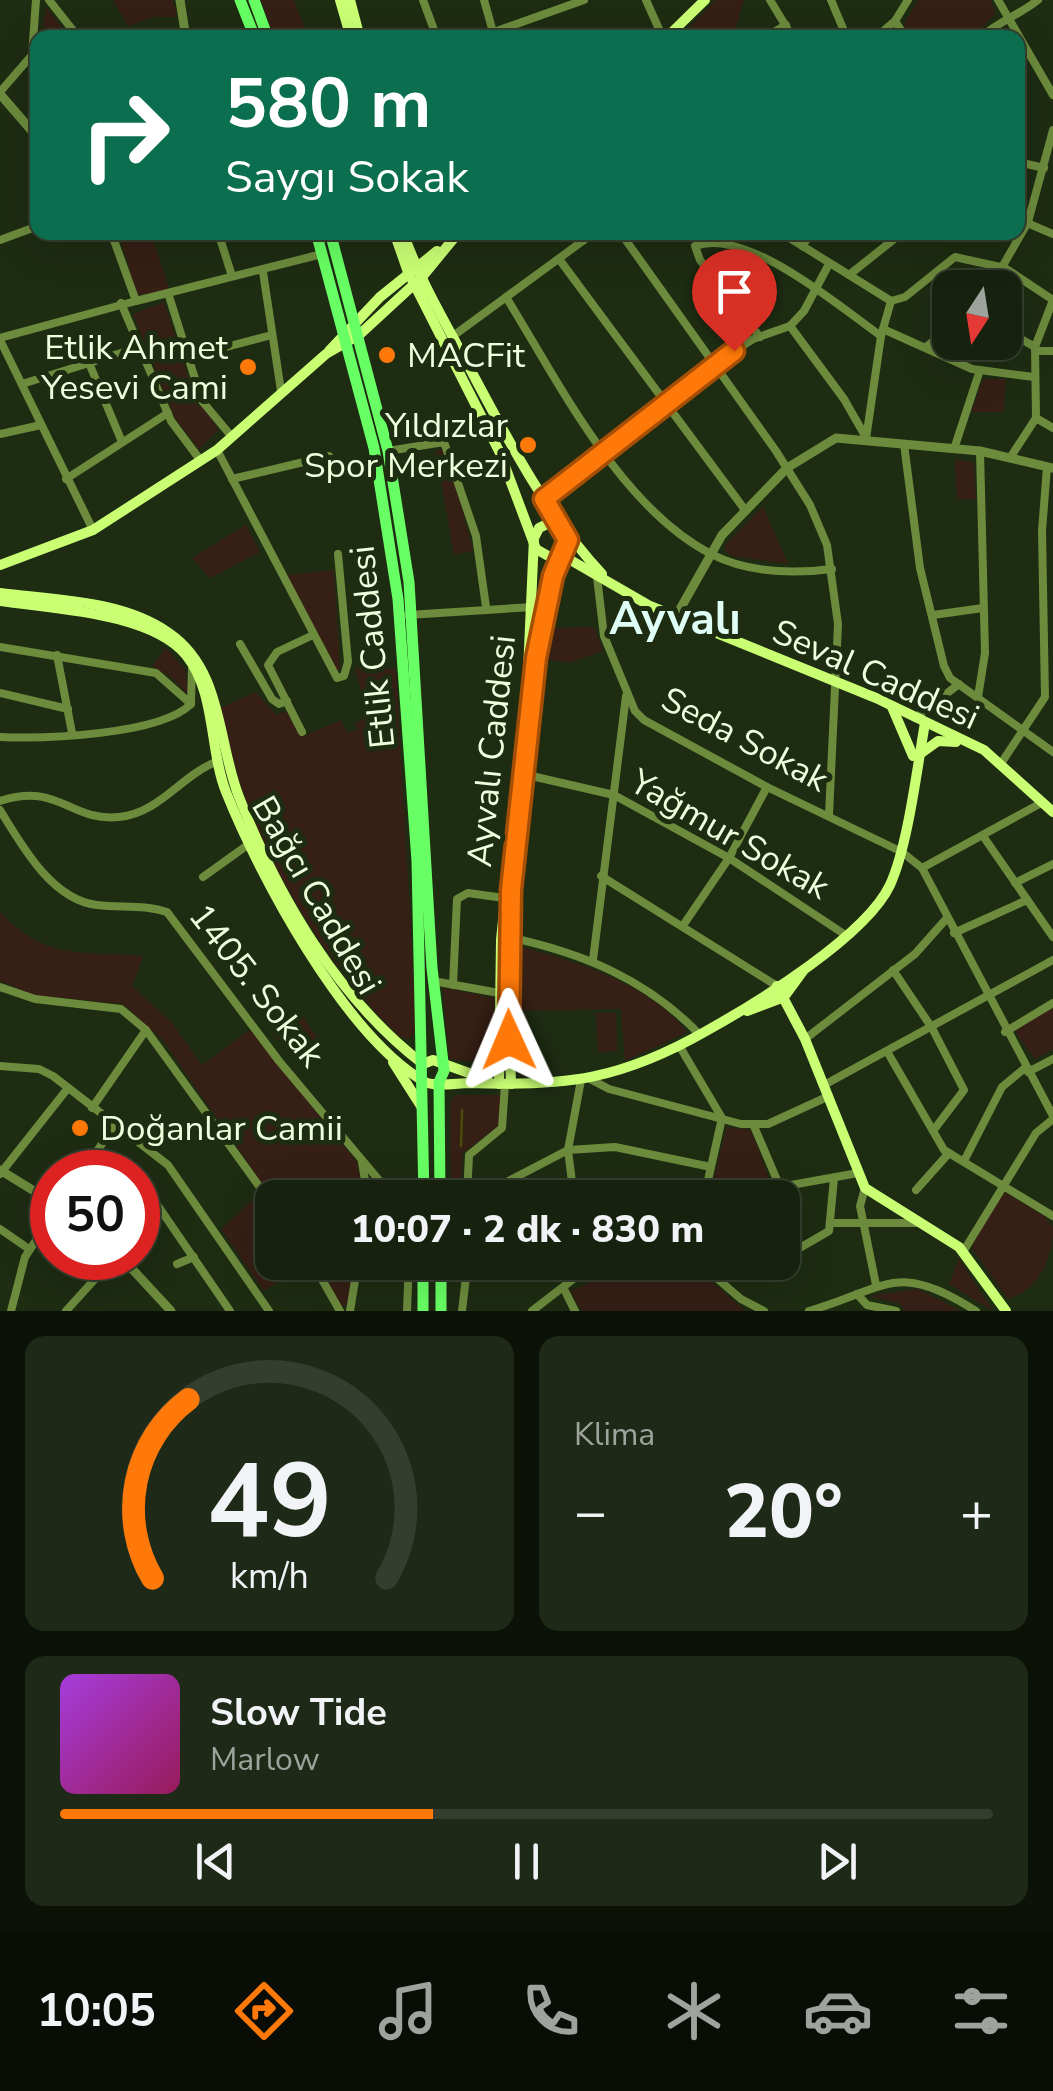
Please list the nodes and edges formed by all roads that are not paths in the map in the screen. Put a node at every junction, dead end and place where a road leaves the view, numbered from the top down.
1 (36, 0) edge
2 (49, 0) edge
3 (180, 0) edge
4 (240, 0) edge
5 (254, 0) edge
6 (340, 0) edge
7 (350, 0) edge
8 (423, 0) edge
9 (484, 0) edge
10 (581, 0) edge
11 (646, 0) edge
12 (704, 0) edge
13 (770, 0) edge
14 (908, 0) edge
15 (998, 0) edge
16 (1038, 0) edge
17 (835, 2) edge
18 (1006, 15) junction
19 (895, 21) junction
20 (786, 25) junction
21 (36, 30) edge
22 (73, 30) edge
23 (185, 30) edge
24 (252, 30) edge
25 (265, 30) edge
26 (349, 30) edge
27 (358, 30) edge
28 (434, 30) edge
29 (492, 30) edge
30 (498, 30) edge
31 (660, 30) edge
32 (672, 30) edge
33 (778, 30) edge
34 (789, 30) edge
35 (844, 30) edge
36 (884, 30) edge
37 (901, 30) edge
38 (989, 30) edge
39 (1015, 30) edge
40 (1025, 48) edge
41 (30, 51) edge
42 (24, 68) junction
43 (30, 70) edge
44 (0, 93) edge
45 (1053, 96) edge
46 (30, 129) edge
47 (1052, 137) edge
48 (1025, 164) edge
49 (1044, 168) junction
50 (1025, 221) edge
51 (1028, 222) junction
52 (1025, 228) edge
53 (30, 229) edge
54 (1053, 234) edge
55 (0, 240) edge
56 (115, 240) edge
57 (221, 240) edge
58 (318, 240) edge
59 (332, 240) edge
60 (398, 240) edge
61 (405, 240) edge
62 (450, 240) edge
63 (584, 240) edge
64 (626, 240) edge
65 (793, 240) edge
66 (806, 240) edge
67 (892, 240) edge
68 (1019, 240) edge
69 (802, 246) junction
70 (322, 254) junction
71 (559, 258) junction
72 (830, 264) junction
73 (1006, 268) junction
74 (263, 272) junction
75 (415, 274) junction
76 (849, 274) junction
77 (232, 276) junction
78 (815, 290) junction
79 (348, 295) junction
80 (168, 296) junction
81 (380, 296) junction
82 (506, 297) junction
83 (136, 300) junction
84 (1053, 300) edge
85 (891, 301) junction
86 (122, 303) junction
87 (790, 326) junction
88 (357, 328) junction
89 (882, 332) junction
90 (272, 335) junction
91 (453, 336) junction
92 (760, 337) junction
93 (0, 339) edge
94 (345, 339) junction
95 (1022, 341) edge
96 (932, 342) edge
97 (140, 347) junction
98 (926, 347) junction
99 (1035, 349) junction
100 (1053, 351) edge
101 (188, 356) junction
102 (90, 363) junction
103 (716, 363) junction
104 (980, 370) junction
105 (1034, 377) junction
106 (22, 384) junction
107 (281, 391) junction
108 (663, 403) junction
109 (168, 413) junction
110 (1036, 418) junction
111 (41, 424) junction
112 (1053, 428) edge
113 (0, 434) edge
114 (232, 437) junction
115 (866, 438) junction
116 (122, 442) junction
117 (904, 444) junction
118 (954, 449) junction
119 (217, 450) junction
120 (388, 451) junction
121 (980, 451) junction
122 (606, 454) junction
123 (329, 456) dead end
124 (1010, 458) junction
125 (201, 460) junction
126 (787, 468) junction
127 (1052, 469) edge
128 (66, 479) junction
129 (232, 479) junction
130 (544, 499) junction
131 (745, 510) junction
132 (93, 530) junction
133 (565, 530) junction
134 (534, 544) junction
135 (338, 554) dead end
136 (560, 554) junction
137 (711, 554) junction
138 (0, 565) edge
139 (832, 570) junction
140 (597, 577) junction
141 (609, 582) junction
142 (0, 592) edge
143 (0, 601) edge
144 (486, 607) junction
145 (533, 607) junction
146 (983, 608) junction
147 (933, 615) junction
148 (406, 616) junction
149 (674, 618) junction
150 (311, 636) junction
151 (240, 644) dead end
152 (0, 647) edge
153 (57, 655) junction
154 (192, 666) junction
155 (836, 682) junction
156 (959, 684) junction
157 (0, 693) edge
158 (626, 693) junction
159 (978, 697) junction
160 (287, 702) junction
161 (192, 704) junction
162 (892, 706) junction
163 (68, 709) junction
164 (920, 721) junction
165 (1022, 731) junction
166 (302, 732) dead end
167 (72, 733) junction
168 (0, 737) edge
169 (972, 744) junction
170 (1053, 752) edge
171 (916, 755) junction
172 (222, 759) junction
173 (1002, 762) junction
174 (524, 774) junction
175 (767, 787) junction
176 (614, 795) junction
177 (0, 801) edge
178 (1043, 802) junction
179 (0, 810) edge
180 (1053, 812) edge
181 (830, 816) junction
182 (983, 836) junction
183 (249, 844) junction
184 (902, 852) junction
185 (728, 858) junction
186 (1053, 864) edge
187 (922, 868) junction
188 (602, 876) junction
189 (203, 877) dead end
190 (1016, 883) junction
191 (504, 898) junction
192 (1027, 900) junction
193 (948, 918) junction
194 (684, 924) junction
195 (954, 933) junction
196 (847, 936) junction
197 (508, 937) junction
198 (1053, 938) edge
199 (592, 960) junction
200 (1053, 960) edge
201 (808, 965) junction
202 (893, 970) junction
203 (433, 981) junction
204 (453, 984) junction
205 (0, 987) edge
206 (772, 989) junction
207 (500, 992) junction
208 (987, 996) junction
209 (780, 1000) junction
210 (1053, 1003) edge
211 (736, 1014) junction
212 (932, 1028) junction
213 (146, 1030) junction
214 (422, 1030) junction
215 (1005, 1032) junction
216 (700, 1035) junction
217 (805, 1039) junction
218 (386, 1042) junction
219 (680, 1047) junction
220 (888, 1053) junction
221 (1053, 1059) edge
222 (440, 1063) junction
223 (422, 1064) junction
224 (0, 1066) edge
225 (1027, 1070) junction
226 (422, 1078) junction
227 (586, 1080) junction
228 (439, 1082) junction
229 (505, 1084) junction
230 (68, 1088) junction
231 (826, 1090) junction
232 (92, 1108) junction
233 (425, 1116) junction
234 (722, 1118) junction
235 (1053, 1118) edge
236 (753, 1124) junction
237 (114, 1126) junction
238 (934, 1131) junction
239 (97, 1150) edge
240 (568, 1150) junction
241 (949, 1153) junction
242 (964, 1161) junction
243 (362, 1162) junction
244 (711, 1167) junction
245 (1, 1172) edge
246 (858, 1173) junction
247 (834, 1178) junction
248 (365, 1180) edge
249 (378, 1180) edge
250 (424, 1180) edge
251 (440, 1180) edge
252 (468, 1180) edge
253 (510, 1180) edge
254 (572, 1180) edge
255 (708, 1180) edge
256 (777, 1180) edge
257 (255, 1181) edge
258 (800, 1184) edge
259 (1004, 1185) junction
260 (864, 1188) junction
261 (30, 1189) edge
262 (916, 1190) dead end
263 (160, 1209) edge
264 (1053, 1216) edge
265 (919, 1223) junction
266 (831, 1224) junction
267 (863, 1226) junction
268 (0, 1228) edge
269 (29, 1249) joint
270 (800, 1249) edge
271 (963, 1252) junction
272 (194, 1257) junction
273 (177, 1264) dead end
274 (96, 1280) edge
275 (140, 1280) edge
276 (322, 1280) edge
277 (355, 1280) edge
278 (408, 1280) edge
279 (424, 1280) edge
280 (441, 1280) edge
281 (466, 1280) edge
282 (574, 1280) edge
283 (718, 1280) edge
284 (876, 1285) junction
285 (564, 1289) junction
286 (857, 1294) junction
287 (865, 1308) edge
288 (11, 1311) edge
289 (66, 1311) edge
290 (172, 1311) edge
291 (230, 1311) edge
292 (269, 1311) edge
293 (340, 1311) edge
294 (350, 1311) edge
295 (407, 1311) edge
296 (424, 1311) edge
297 (441, 1311) edge
298 (462, 1311) edge
299 (532, 1311) edge
300 (575, 1311) edge
301 (764, 1311) edge
302 (809, 1311) edge
303 (896, 1311) edge
304 (976, 1311) edge
305 (1006, 1311) edge

1 - 21 street
2 - 22 street
3 - 23 street
4 - 24 main road
5 - 25 main road
6 - 26 main road
7 - 27 main road
8 - 28 street
9 - 29 street
10 - 30 street
11 - 31 street
12 - 32 main road
13 - 20 street
14 - 19 street
15 - 18 street
16 - 18 street
17 - 35 street
18 - 38 street
18 - 39 street
19 - 36 street
19 - 37 street
20 - 33 street
20 - 34 street
40 - 45 street
41 - 42 street
42 - 43 street
42 - 44 street
44 - 46 street
47 - 49 street
48 - 49 street
49 - 51 street
50 - 51 street
51 - 52 street
51 - 54 street
53 - 55 street
56 - 83 street
57 - 77 street
58 - 70 main road, Etlik Caddesi
59 - 79 main road, Etlik Caddesi
60 - 75 main road, Ayvalı Caddesi
61 - 75 main road, Ayvalı Caddesi
62 - 75 main road
63 - 71 street
64 - 103 street
65 - 69 street
66 - 69 street
67 - 76 street
68 - 73 street
69 - 72 street
70 - 74 street
70 - 94 main road, Etlik Caddesi
71 - 82 street
71 - 108 street
72 - 76 street
72 - 78 street
73 - 84 street
73 - 85 street
74 - 77 street
74 - 90 street
75 - 81 main road
75 - 88 main road
75 - 91 main road, Ayvalı Caddesi
75 - 134 main road, Ayvalı Caddesi
76 - 85 street
77 - 80 street
78 - 87 street
78 - 89 street
78 - 92 street
79 - 81 main road
79 - 88 main road, Etlik Caddesi
80 - 83 street
80 - 101 street
81 - 88 main road
82 - 91 street
82 - 122 street
83 - 86 street
84 - 99 street
85 - 89 street
86 - 93 street
86 - 97 street
87 - 92 street
87 - 115 street
88 - 94 main road
88 - 120 main road, Etlik Caddesi
89 - 98 street
89 - 115 street
90 - 101 street
90 - 107 street
91 - 130 main road, Ayvalı Caddesi
92 - 103 street
93 - 106 street
94 - 107 main road
94 - 148 main road, Etlik Caddesi
95 - 99 street
96 - 98 street
97 - 102 street
97 - 109 street
98 - 104 street
99 - 100 street
99 - 105 street
101 - 114 street
102 - 106 street
102 - 116 street
103 - 108 street
103 - 126 street
104 - 105 street
104 - 118 street
105 - 110 street
106 - 111 street
107 - 114 main road
108 - 122 street
108 - 131 street
109 - 116 street
109 - 125 street
110 - 112 street
110 - 124 street
111 - 113 street
111 - 128 street
114 - 119 main road
115 - 117 street
115 - 126 street
116 - 128 street
117 - 118 street
117 - 147 street
118 - 121 street
119 - 125 main road
119 - 129 street
120 - 144 street
120 - 148 main road, Etlik Caddesi
121 - 124 street
121 - 146 street
122 - 130 street
122 - 137 street
123 - 129 street
124 - 127 street
125 - 132 main road
126 - 131 street
126 - 139 street
127 - 165 street
128 - 132 street
129 - 150 street
130 - 133 main road, Ayvalı Caddesi
131 - 137 street
132 - 138 main road
133 - 134 main road
133 - 136 main road, Ayvalı Caddesi
133 - 141 main road, Seval Caddesi
134 - 136 main road
134 - 145 main road, Ayvalı Caddesi
135 - 150 street
136 - 140 main road, Seval Caddesi
136 - 174 main road, Ayvalı Caddesi
137 - 139 street
137 - 149 street
139 - 155 street
140 - 141 main road, Seval Caddesi
140 - 158 street, Seda Sokak
141 - 149 main road, Seval Caddesi
142 - 172 main road, Bağcı Caddesi
143 - 154 main road, Bağcı Caddesi
144 - 145 street
144 - 148 street
145 - 191 main road, Ayvalı Caddesi
146 - 147 street
146 - 159 street
147 - 156 street
148 - 203 main road, Etlik Caddesi
148 - 214 main road, Etlik Caddesi
149 - 155 main road, Seval Caddesi
150 - 160 street
151 - 160 street
152 - 153 street
153 - 161 street
153 - 163 street
154 - 161 street
154 - 172 main road, Bağcı Caddesi
155 - 162 main road, Seval Caddesi
155 - 181 street
156 - 159 street
156 - 164 street
157 - 163 street
158 - 175 street, Seda Sokak
158 - 176 street
159 - 165 street
160 - 166 street
161 - 167 street
162 - 164 main road, Seval Caddesi
162 - 171 main road
163 - 167 street
164 - 169 main road, Seval Caddesi
164 - 171 main road
165 - 170 street
165 - 173 street
167 - 168 street
169 - 171 main road
169 - 173 main road, Seval Caddesi
171 - 184 main road
172 - 177 street
172 - 183 main road, Bağcı Caddesi
172 - 218 main road, Bağcı Caddesi
173 - 178 main road, Seval Caddesi
174 - 176 street, Yağmur Sokak
174 - 197 main road, Ayvalı Caddesi
175 - 181 street, Seda Sokak
175 - 185 street
176 - 185 street, Yağmur Sokak
176 - 188 street
178 - 180 main road, Seval Caddesi
178 - 182 street
179 - 243 street, 1405. Sokak
181 - 184 street, Seda Sokak
182 - 187 street
182 - 190 street
183 - 189 street
183 - 218 main road, Bağcı Caddesi
184 - 187 street, Seda Sokak
184 - 196 main road
185 - 194 street
185 - 196 street, Yağmur Sokak
186 - 190 street
187 - 193 street
188 - 194 street
188 - 199 street
190 - 192 street
191 - 204 street
191 - 207 main road, Ayvalı Caddesi
192 - 195 street
192 - 198 street
193 - 195 street
193 - 202 street
194 - 206 street
195 - 208 street
196 - 201 main road
197 - 199 street
197 - 229 main road, Ayvalı Caddesi
199 - 216 street
200 - 208 street
201 - 206 main road
201 - 209 main road
202 - 212 street
202 - 217 street
203 - 204 street
203 - 222 main road, Etlik Caddesi
204 - 207 street
205 - 213 street
206 - 209 main road
206 - 211 main road
207 - 229 main road, Ayvalı Caddesi
208 - 212 street
208 - 215 street
209 - 211 main road
209 - 217 main road
210 - 215 street
211 - 216 main road
212 - 220 street
212 - 238 street
213 - 232 street
213 - 257 street
214 - 218 main road
214 - 223 main road, Etlik Caddesi
215 - 225 street
216 - 219 main road
217 - 231 main road
218 - 223 main road, Bağcı Caddesi
218 - 226 main road, Bağcı Caddesi
218 - 233 main road
219 - 227 main road, Bağcı Caddesi
219 - 234 street
220 - 231 street
220 - 238 street
221 - 225 street
222 - 223 main road
222 - 228 main road
222 - 229 main road
223 - 226 main road
224 - 230 street
225 - 235 street
225 - 242 street
226 - 228 main road, Bağcı Caddesi
226 - 233 main road
227 - 229 main road, Bağcı Caddesi
227 - 234 street
227 - 240 street
228 - 229 main road, Bağcı Caddesi
228 - 251 main road
229 - 252 street
230 - 232 street
230 - 245 street
231 - 236 street
231 - 246 main road
232 - 237 street
233 - 250 main road
234 - 236 street
234 - 244 street
235 - 259 street
236 - 256 street
237 - 239 street
237 - 292 street
238 - 241 street
240 - 244 street
240 - 253 street
240 - 254 street
241 - 242 street
241 - 262 street
242 - 259 street
243 - 248 street
243 - 249 street, 1405. Sokak
244 - 255 street
245 - 261 street
246 - 247 street
246 - 260 main road
247 - 258 street
247 - 266 street
259 - 264 street
259 - 271 street
260 - 265 main road
260 - 267 street
263 - 272 street
265 - 267 street
265 - 271 main road
266 - 267 street
266 - 270 street
267 - 284 street
268 - 269 street
269 - 288 street
271 - 305 main road
272 - 273 street
272 - 291 street
274 - 289 street
275 - 290 street
276 - 293 street
277 - 294 street
278 - 295 street
279 - 296 main road
280 - 297 main road
281 - 298 street
282 - 285 street
283 - 301 street
284 - 286 street
284 - 304 street
285 - 299 street
285 - 300 street
286 - 287 street
286 - 302 street
287 - 303 street

